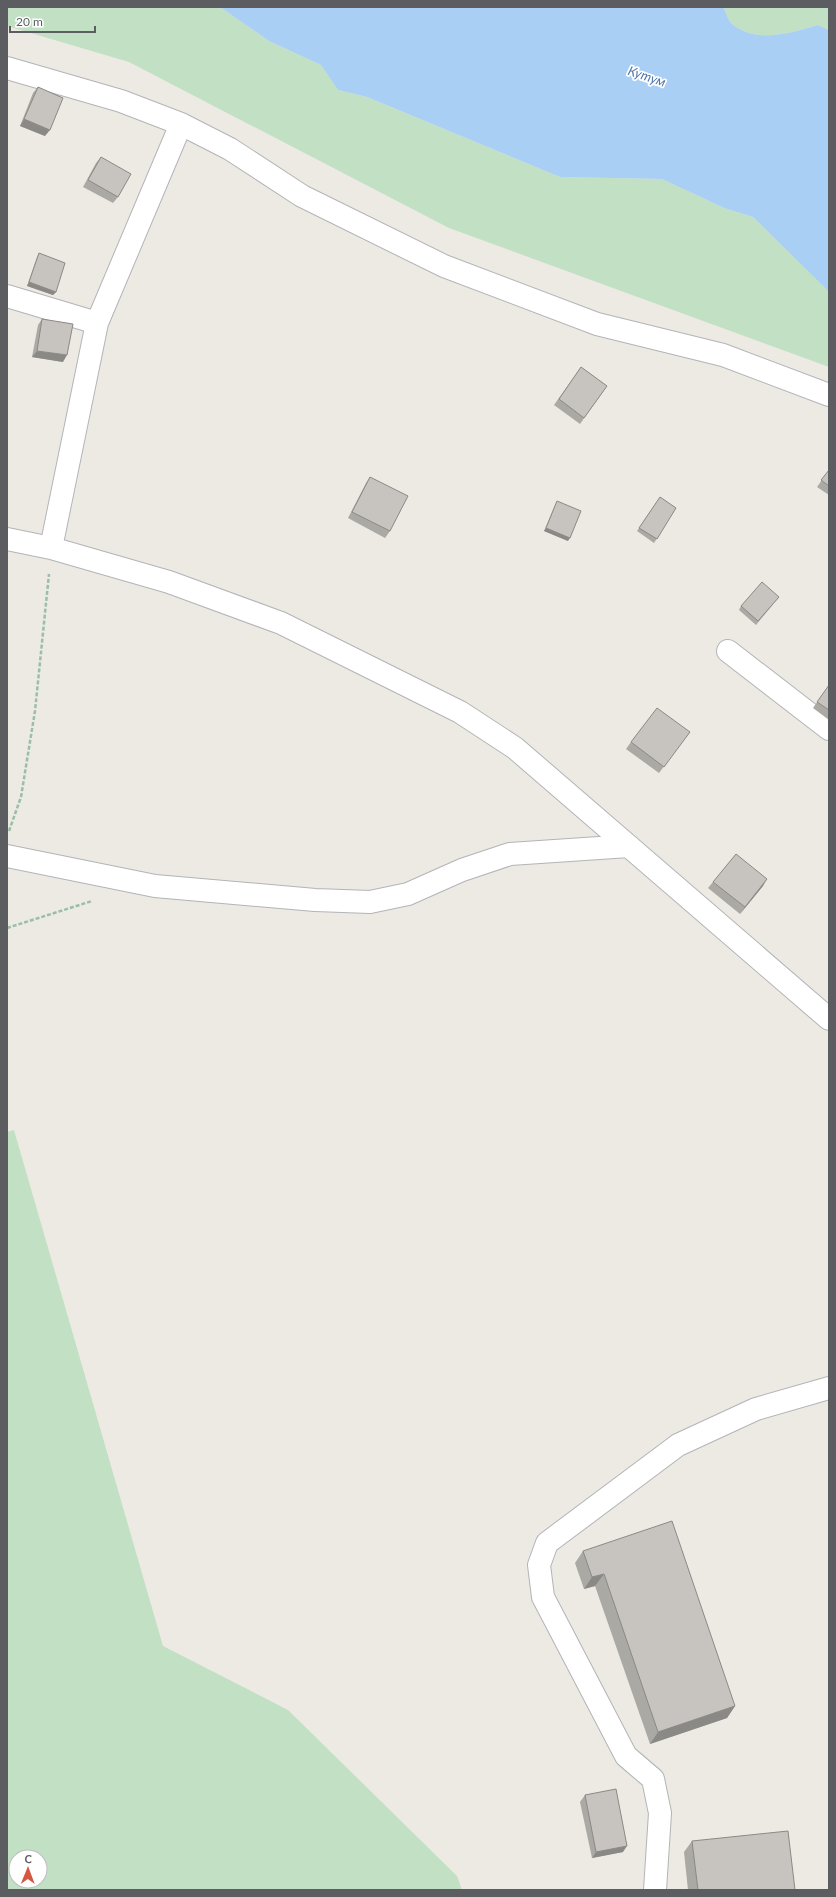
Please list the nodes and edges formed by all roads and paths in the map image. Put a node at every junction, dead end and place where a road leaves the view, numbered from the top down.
1 (7, 68) edge
2 (181, 124) junction
3 (7, 296) edge
4 (97, 323) junction
5 (829, 395) edge
6 (7, 539) edge
7 (51, 548) junction
8 (728, 651) dead end
9 (829, 729) edge
10 (7, 837) edge
11 (629, 846) junction
12 (7, 856) edge
13 (97, 900) dead end
14 (7, 928) edge
15 (829, 1019) edge
16 (829, 1388) edge
17 (655, 1890) edge

1 - 2 street
2 - 4 street
2 - 5 street
3 - 4 street
4 - 7 street
6 - 7 street
7 - 10 path
7 - 11 street
8 - 9 street
11 - 12 street
11 - 15 street
13 - 14 path
16 - 17 street

